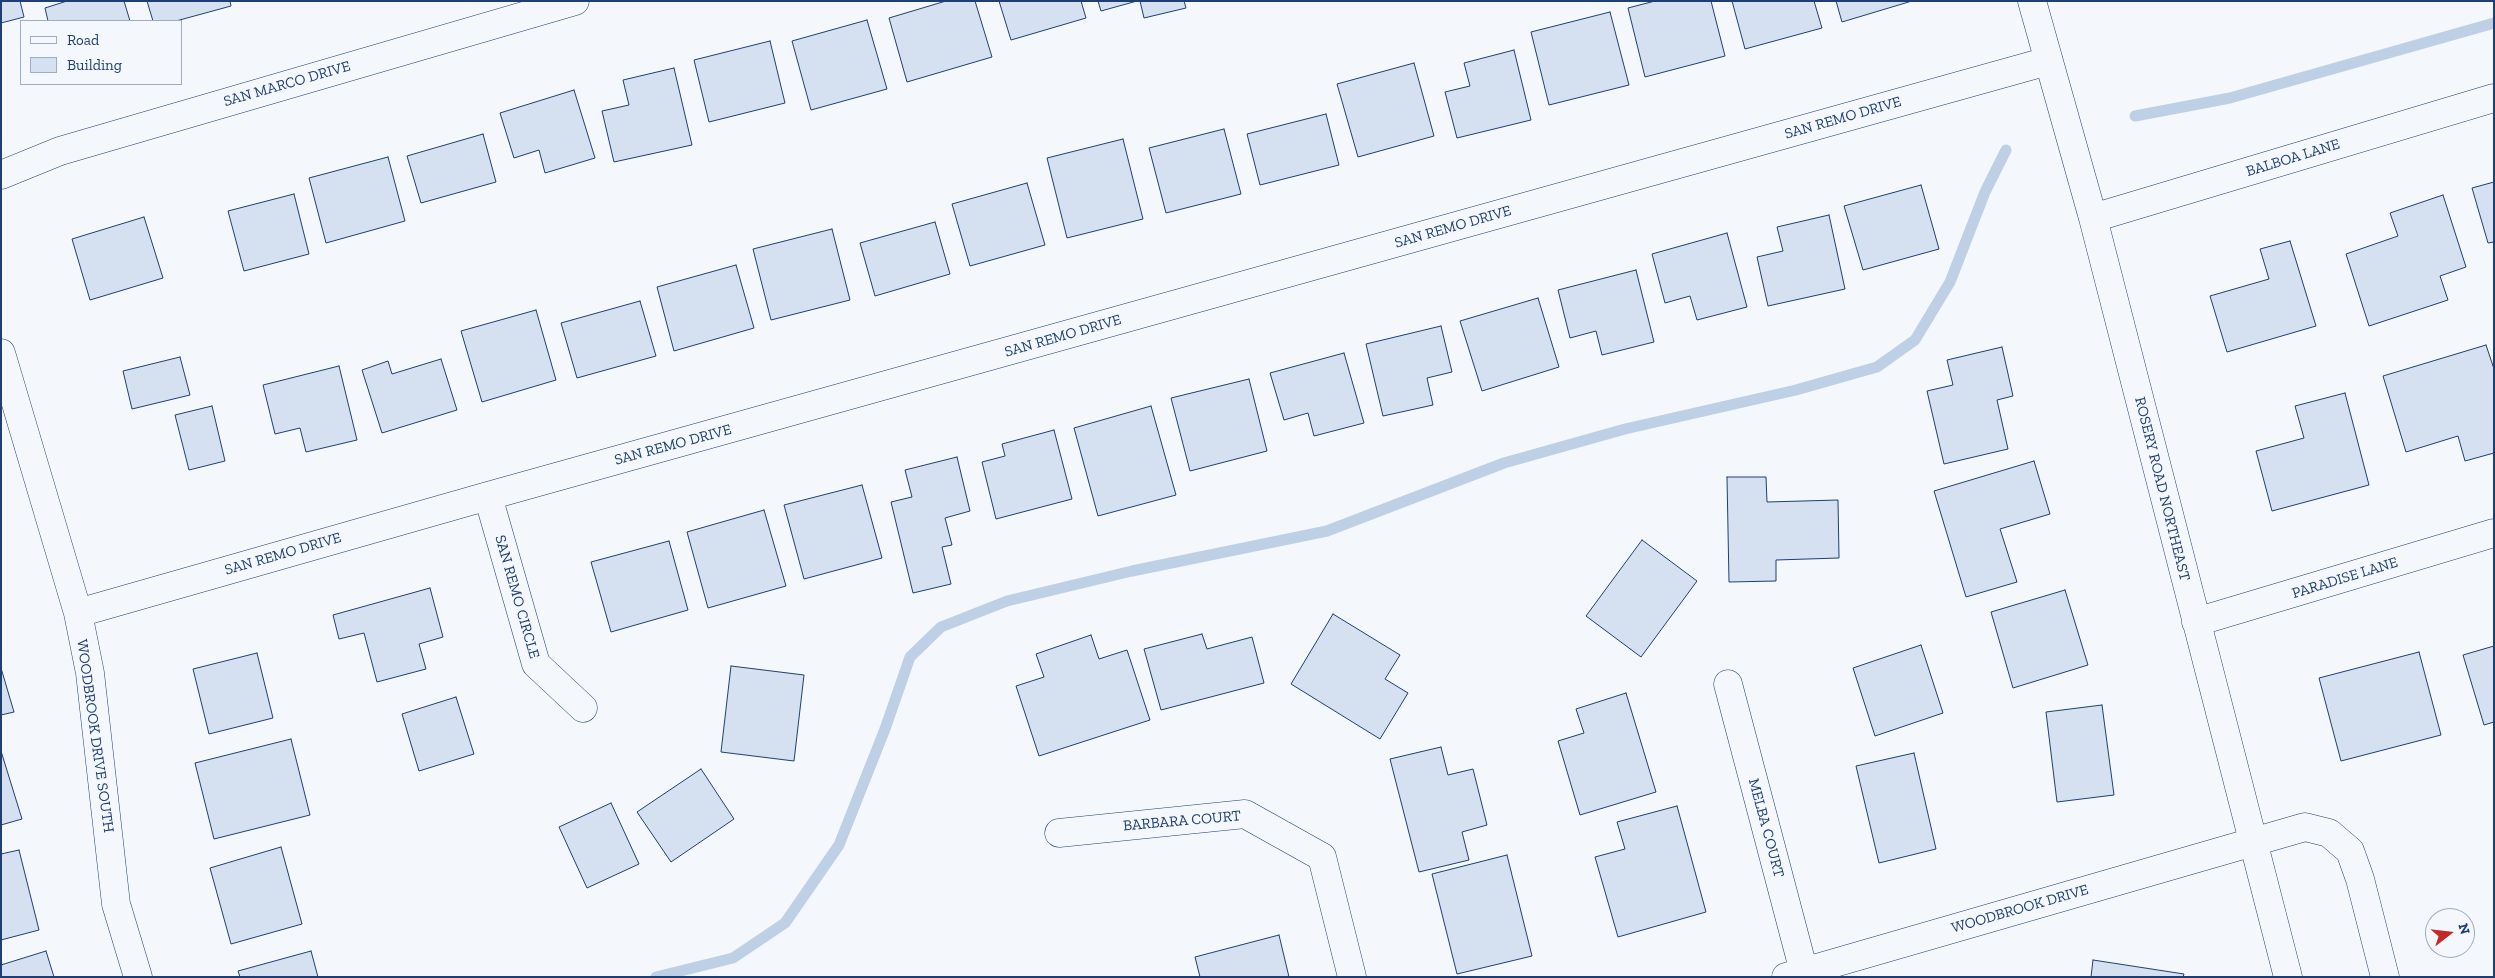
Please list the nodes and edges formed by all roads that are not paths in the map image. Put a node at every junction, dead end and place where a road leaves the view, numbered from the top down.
1 (575, 1) edge
2 (2032, 1) edge
3 (2048, 61) junction
4 (2494, 98) edge
5 (1, 175) edge
6 (2092, 218) junction
7 (1, 353) edge
8 (488, 496) junction
9 (2494, 534) edge
10 (78, 613) junction
11 (2196, 622) junction
12 (1728, 684) dead end
13 (583, 708) dead end
14 (1059, 833) dead end
15 (2254, 841) junction
16 (1795, 974) edge
17 (138, 977) edge
18 (1352, 977) edge
19 (2288, 977) edge
20 (2385, 977) edge

1 - 5 street, SAN MARCO DRIVE
2 - 3 street, ROSERY ROAD NORTHEAST
3 - 6 street, ROSERY ROAD NORTHEAST
3 - 8 street, SAN REMO DRIVE
4 - 6 street, BALBOA LANE
6 - 11 street, ROSERY ROAD NORTHEAST
7 - 10 street, WOODBROOK DRIVE SOUTH
8 - 10 street, SAN REMO DRIVE
8 - 13 street, SAN REMO CIRCLE
9 - 11 street, PARADISE LANE
10 - 17 street, WOODBROOK DRIVE SOUTH
11 - 15 street, ROSERY ROAD NORTHEAST
12 - 16 street, MELBA COURT
14 - 18 street, BARBARA COURT
15 - 16 street, WOODBROOK DRIVE
15 - 19 street, ROSERY ROAD NORTHEAST
15 - 20 street, WOODBROOK DRIVE

